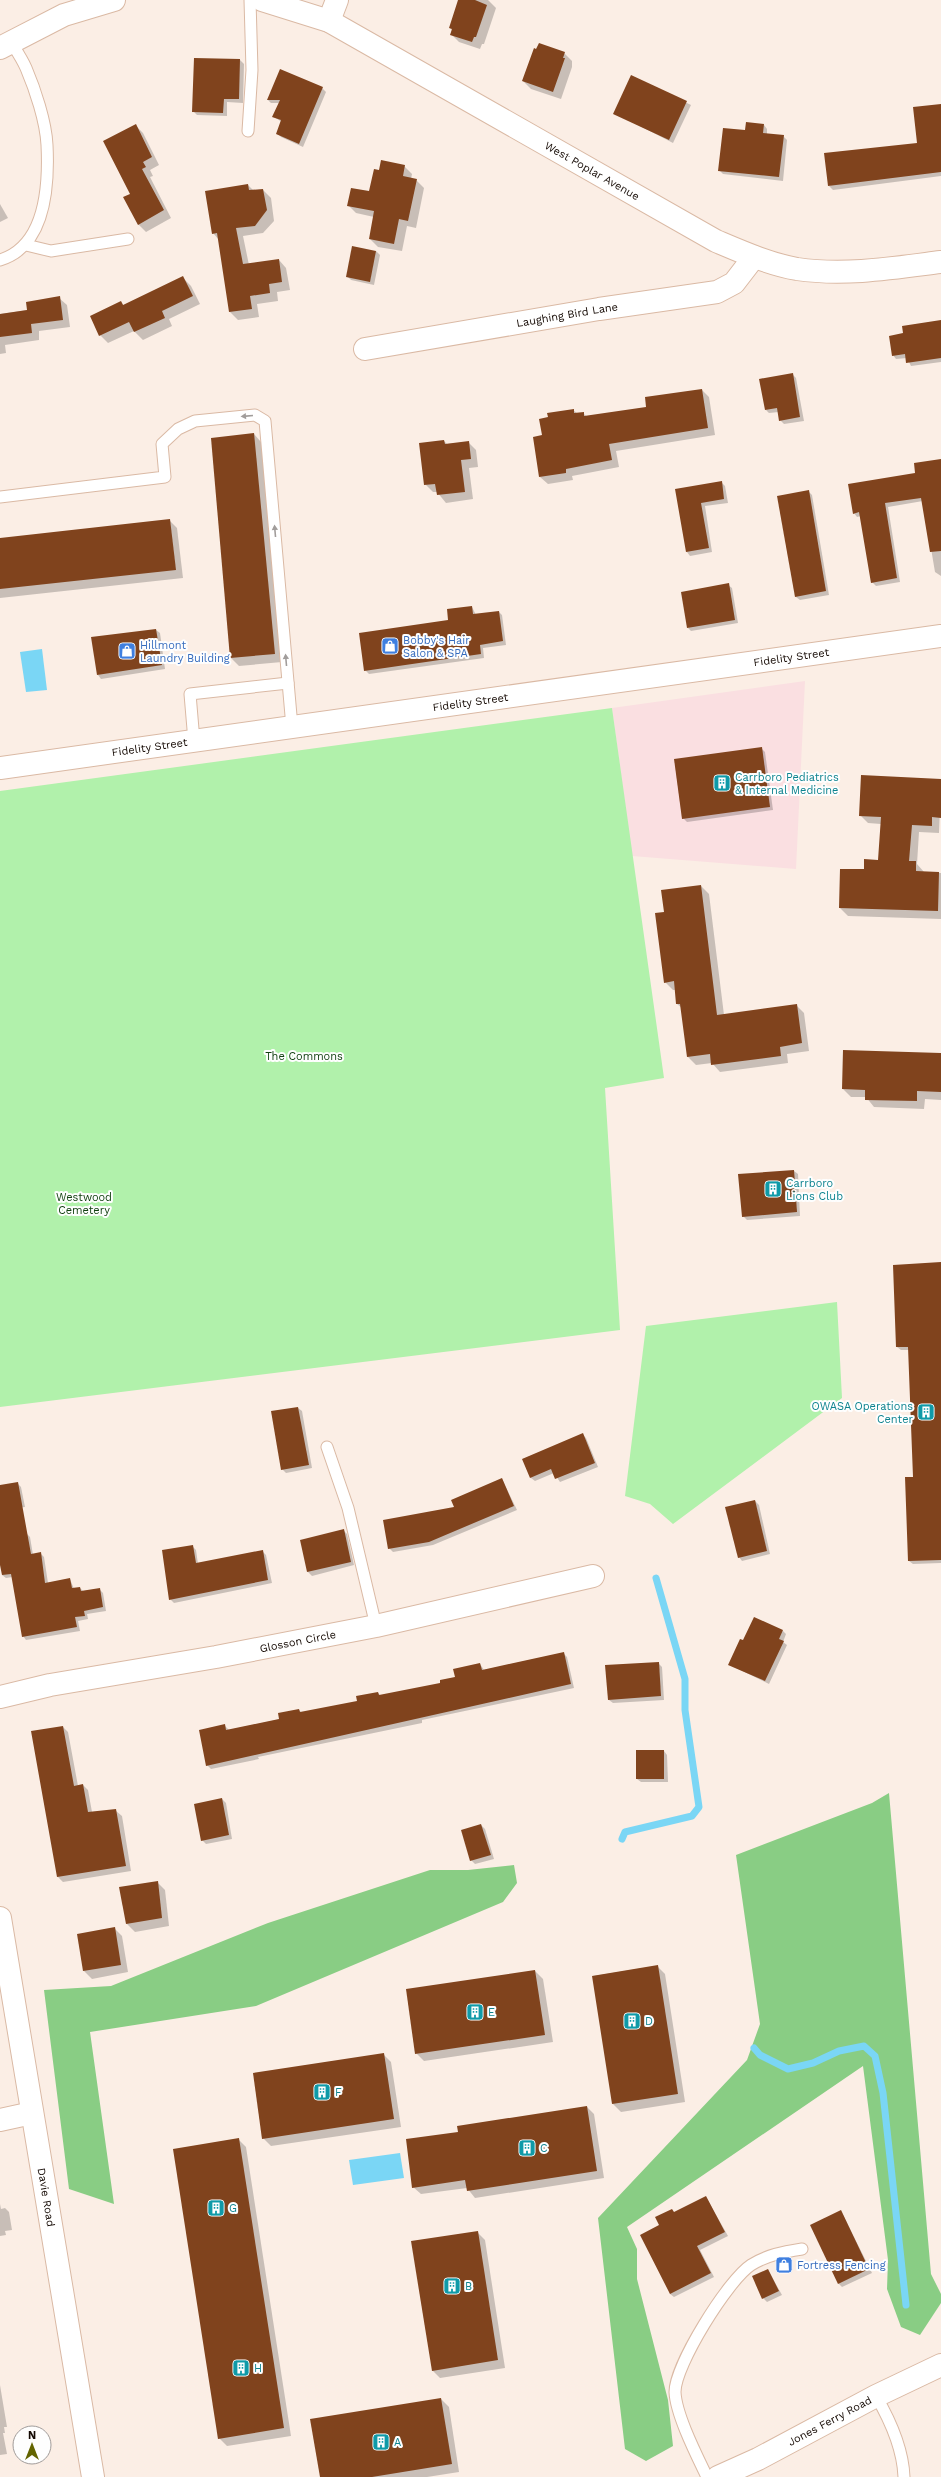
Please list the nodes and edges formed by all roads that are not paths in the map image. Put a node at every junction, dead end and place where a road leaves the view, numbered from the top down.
1 (114, 0) edge
2 (250, 0) edge
3 (262, 0) edge
4 (337, 0) edge
5 (80, 4) edge
6 (329, 21) junction
7 (5, 45) edge
8 (248, 131) dead end
9 (128, 238) dead end
10 (26, 245) junction
11 (754, 257) junction
12 (0, 260) edge
13 (941, 262) edge
14 (365, 349) dead end
15 (0, 497) edge
16 (941, 636) edge
17 (288, 683) junction
18 (292, 727) junction
19 (194, 741) junction
20 (0, 768) edge
21 (327, 1447) dead end
22 (593, 1576) dead end
23 (376, 1626) junction
24 (0, 1697) edge
25 (0, 1918) edge
26 (32, 2113) junction
27 (0, 2120) edge
28 (802, 2249) dead end
29 (941, 2365) edge
30 (876, 2396) junction
31 (93, 2477) edge
32 (707, 2477) edge
33 (718, 2477) edge
34 (904, 2477) edge

1 - 5 street
2 - 8 lane
3 - 6 street, West Poplar Avenue
4 - 6 street
5 - 7 street
6 - 11 street, West Poplar Avenue
7 - 10 lane
9 - 10 lane
10 - 12 lane
11 - 13 street, West Poplar Avenue
11 - 14 street, Laughing Bird Lane
17 -> 15 lane
16 - 18 street, Fidelity Street
17 - 18 lane
17 - 19 lane
18 - 19 street, Fidelity Street
19 - 20 street, Fidelity Street
21 - 23 lane
22 - 23 street, Glosson Circle
23 - 24 street, Glosson Circle
25 - 26 street, Davie Road
26 - 27 street
26 - 31 street, Davie Road
28 - 32 lane
29 - 30 street, Jones Ferry Road
30 - 33 street, Jones Ferry Road
30 - 34 lane

